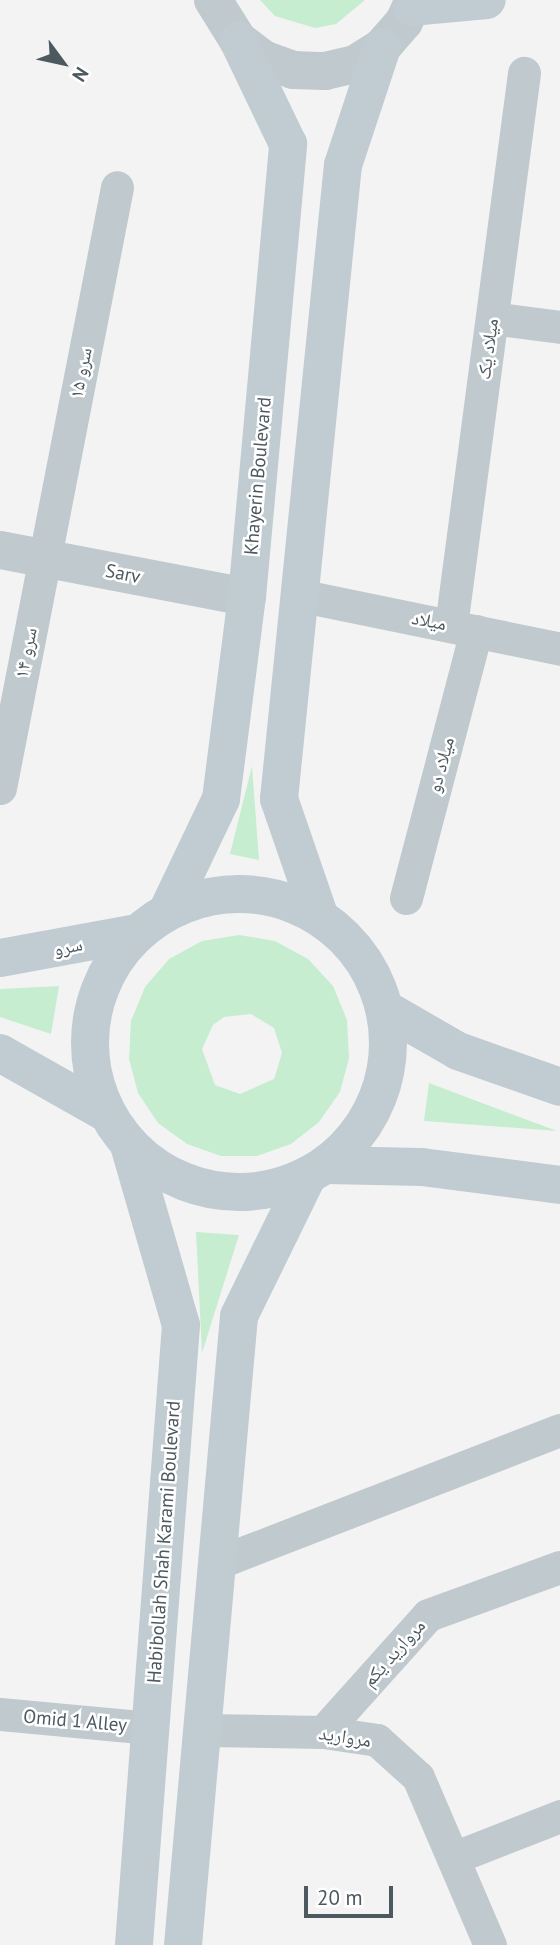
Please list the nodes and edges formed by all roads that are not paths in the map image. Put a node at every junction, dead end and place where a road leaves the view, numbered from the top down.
1 (213, 0) edge
2 (486, 0) edge
3 (412, 4) edge
4 (238, 40) junction
5 (382, 47) junction
6 (524, 73) dead end
7 (117, 187) dead end
8 (492, 318) junction
9 (560, 327) edge
10 (0, 550) edge
11 (44, 559) junction
12 (298, 595) junction
13 (247, 597) junction
14 (463, 629) junction
15 (560, 649) edge
16 (0, 788) edge
17 (406, 898) dead end
18 (168, 910) junction
19 (319, 915) junction
20 (136, 933) junction
21 (0, 958) edge
22 (385, 1009) junction
23 (0, 1053) edge
24 (560, 1087) edge
25 (106, 1113) junction
26 (129, 1145) junction
27 (317, 1170) junction
28 (560, 1185) edge
29 (560, 1430) edge
30 (217, 1563) junction
31 (560, 1567) edge
32 (0, 1714) edge
33 (150, 1728) junction
34 (202, 1730) junction
35 (323, 1732) junction
36 (560, 1815) edge
37 (453, 1858) junction
38 (134, 1945) edge
39 (183, 1945) edge
40 (489, 1945) edge

1 - 4 street
2 - 3 main road
3 - 5 street
4 - 5 street
4 - 13 main road, Khayerin Boulevard
5 - 12 main road
6 - 8 street, میلاد یک
7 - 11 street, سرو ۱۵
8 - 9 street
8 - 14 street, میلاد یک
10 - 11 street, Sarv
11 - 13 street, Sarv
11 - 16 street, سرو ۱۴
12 - 14 street, میلاد
12 - 19 main road
13 - 18 main road, Khayerin Boulevard
14 - 15 street, میلاد
14 - 17 street, میلاد دو
18 - 19 main road
18 - 20 main road
19 - 22 main road
20 - 21 main road, سرو
20 - 25 main road
22 - 24 main road
22 - 27 main road
23 - 25 main road
25 - 26 main road
26 - 27 main road
26 - 33 main road, Habibollah Shah Karami Boulevard
27 - 28 main road
27 - 30 main road
29 - 30 street
30 - 34 main road
31 - 35 street, مروارید یکم
32 - 33 street, Omid 1 Alley
33 - 38 main road, Habibollah Shah Karami Boulevard
34 - 35 street, مروارید
34 - 39 main road
35 - 37 street, مروارید
36 - 37 street
37 - 40 street, مروارید

